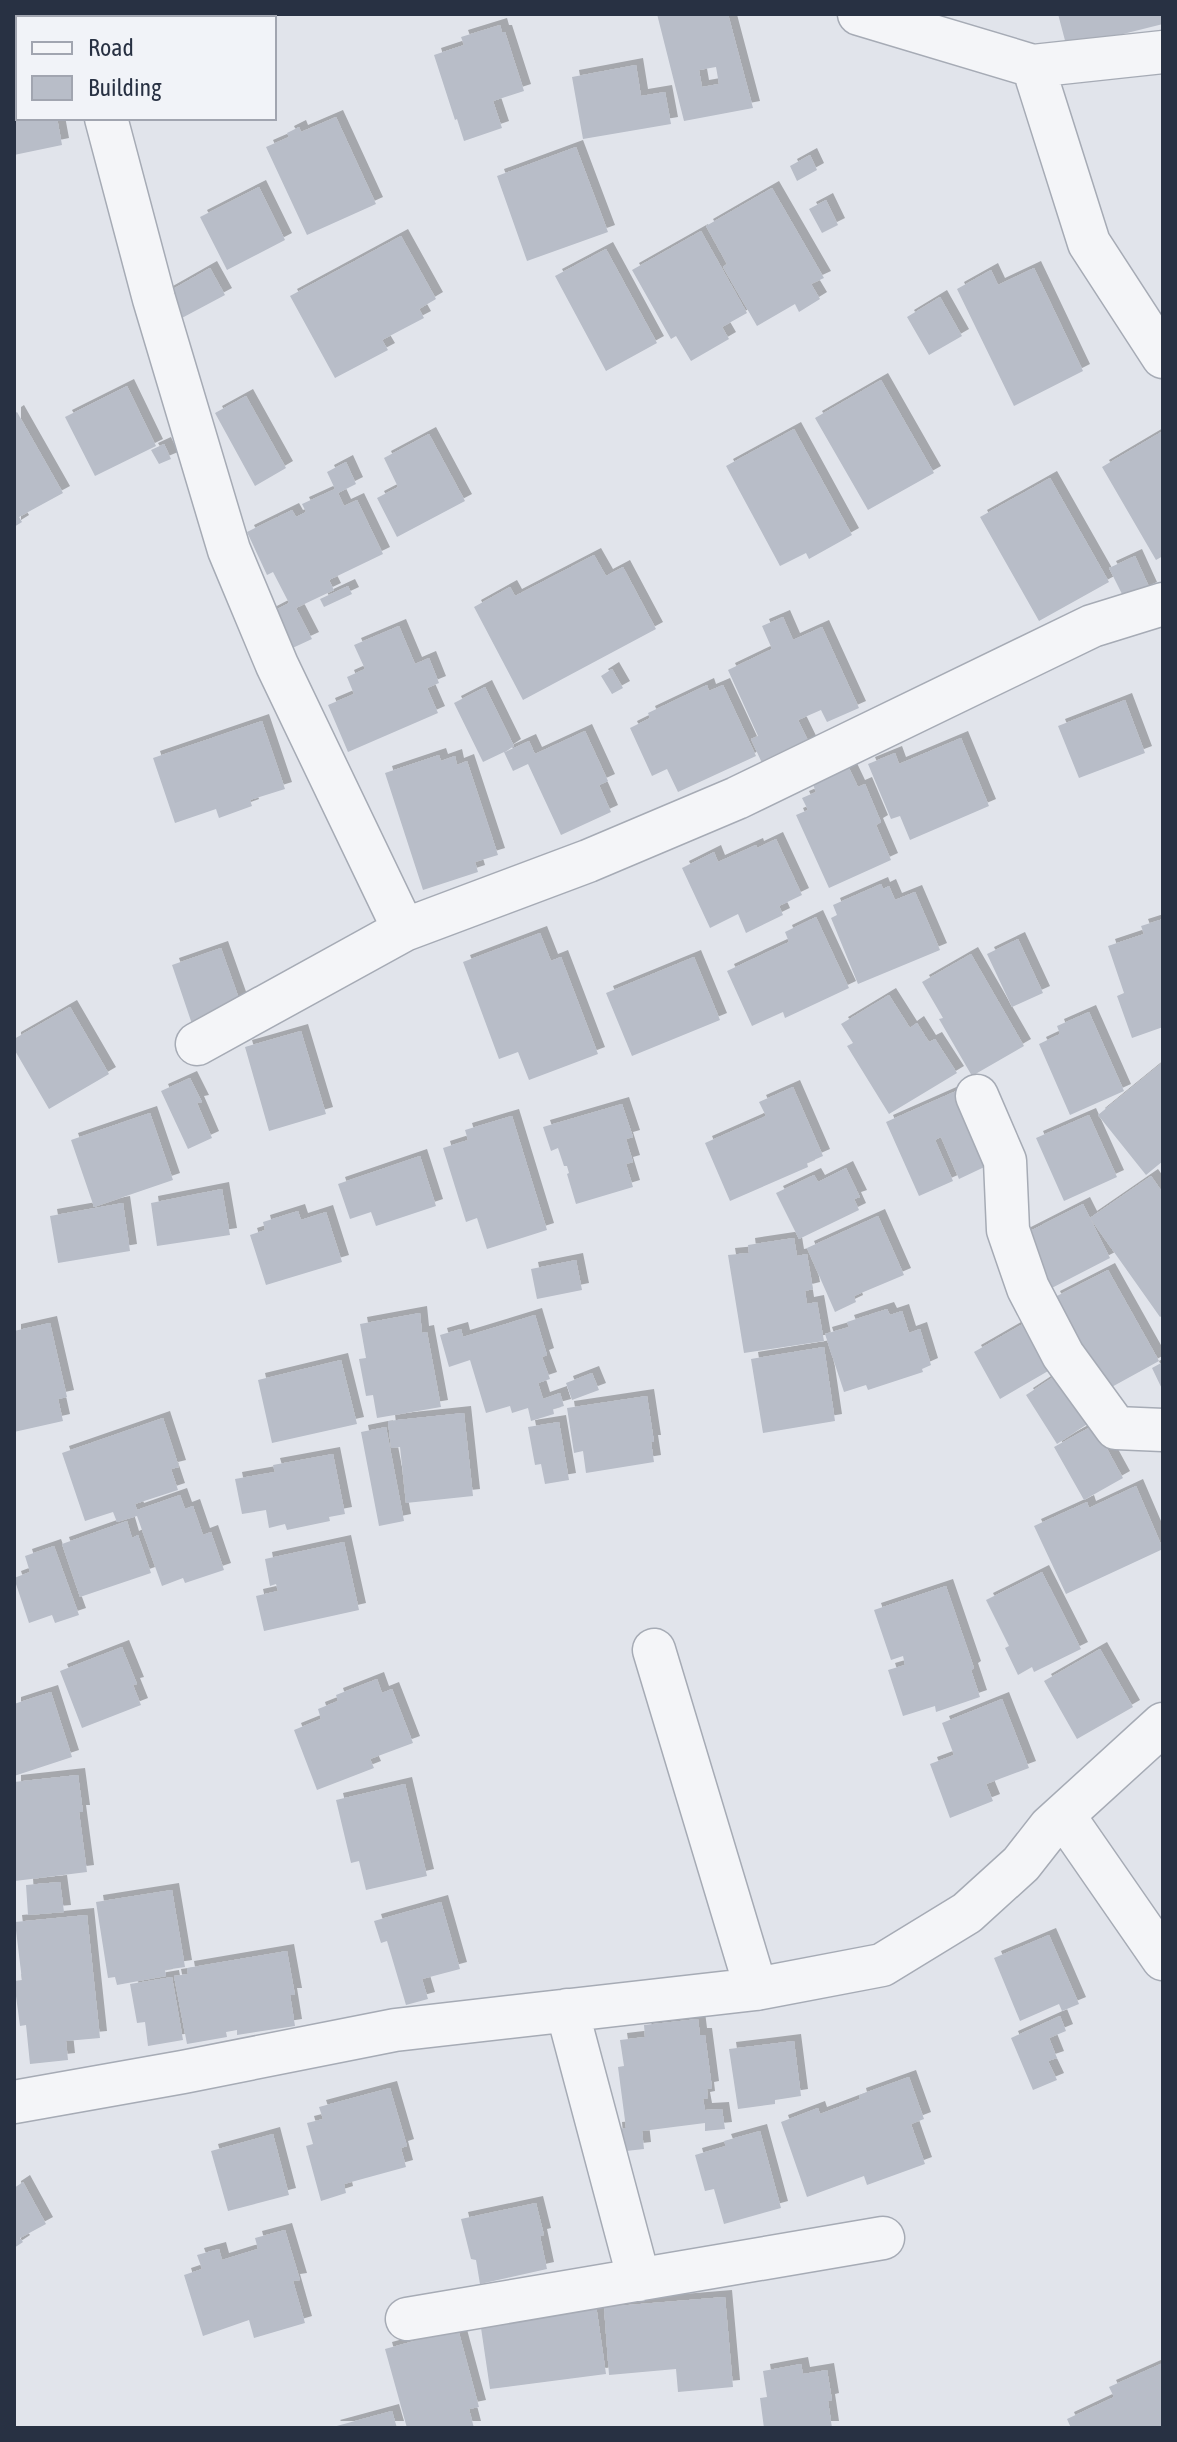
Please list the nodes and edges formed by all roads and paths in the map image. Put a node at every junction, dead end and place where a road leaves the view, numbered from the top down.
1 (859, 14) edge
2 (1163, 52) edge
3 (1033, 66) junction
4 (107, 120) edge
5 (1163, 357) edge
6 (1163, 604) edge
7 (404, 930) junction
8 (197, 1044) dead end
9 (977, 1096) dead end
10 (1163, 1430) edge
11 (654, 1650) dead end
12 (1163, 1724) edge
13 (1064, 1816) junction
14 (1163, 1959) edge
15 (756, 1989) junction
16 (567, 2010) junction
17 (14, 2102) edge
18 (883, 2238) dead end
19 (639, 2280) junction
20 (407, 2319) dead end

1 - 3 street
2 - 3 street
3 - 5 street
4 - 7 street
6 - 7 street
7 - 8 street
9 - 10 street
11 - 15 street
12 - 13 street
13 - 14 street
13 - 15 street
15 - 16 street
16 - 17 street
16 - 19 street
18 - 19 street
19 - 20 street

